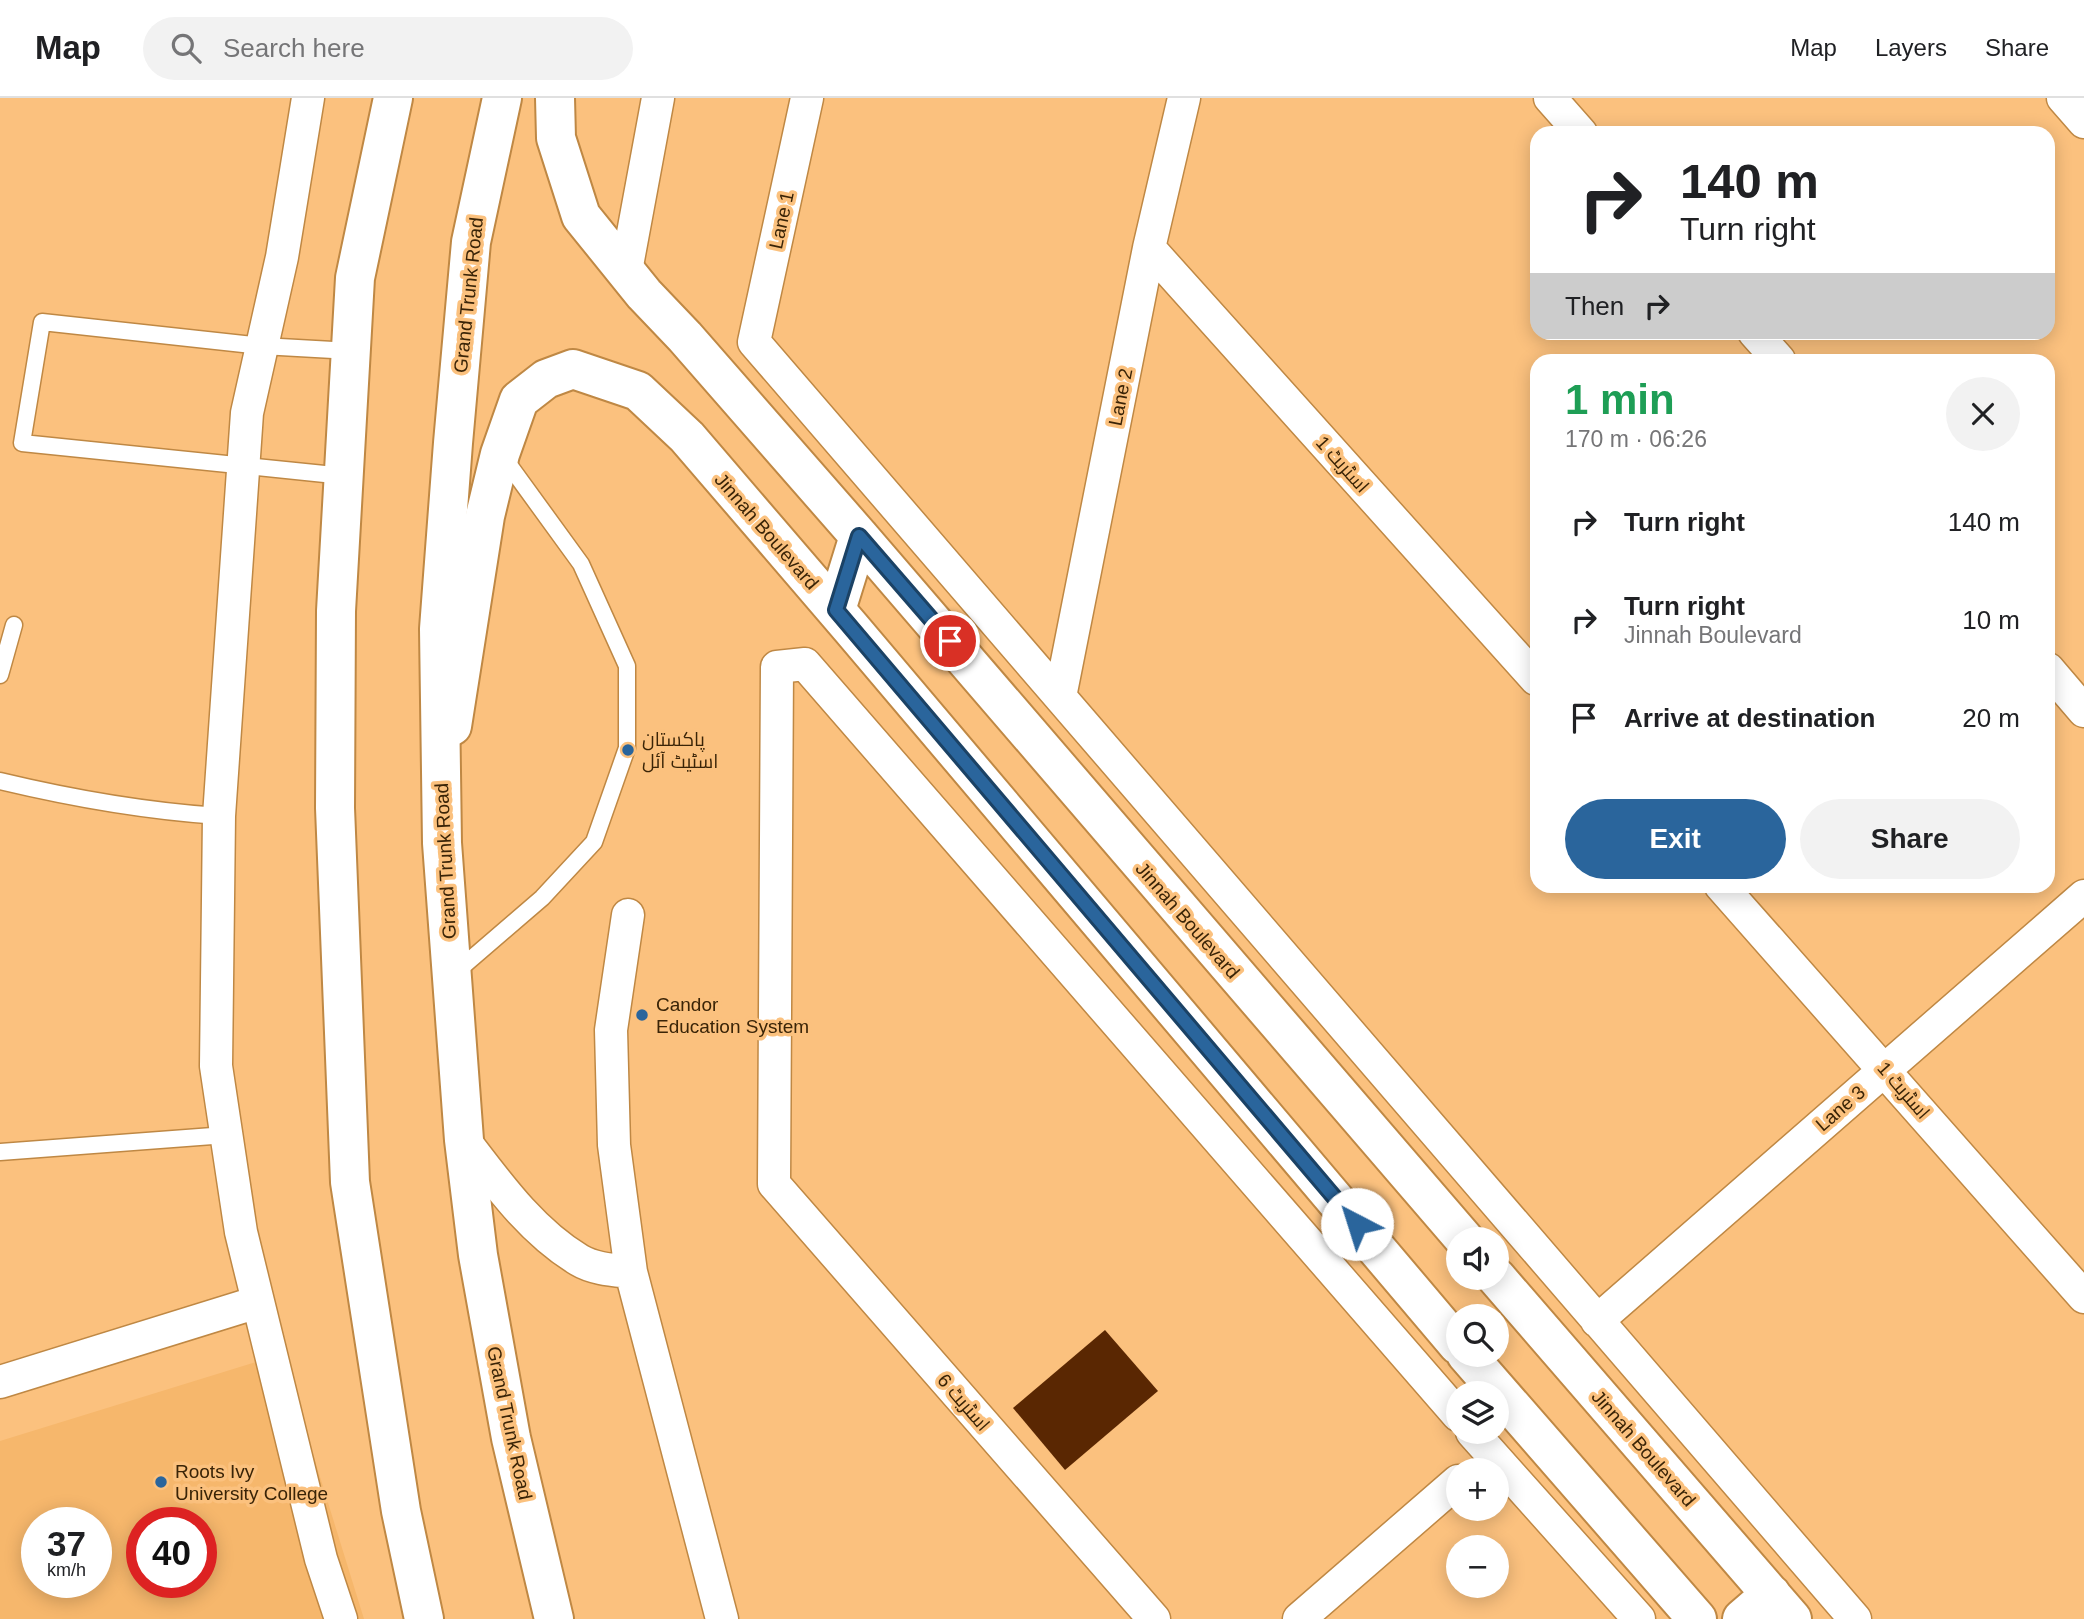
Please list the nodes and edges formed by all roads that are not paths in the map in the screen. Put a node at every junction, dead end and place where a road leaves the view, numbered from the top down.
1 (309, 98) edge
2 (393, 98) edge
3 (502, 98) edge
4 (555, 98) edge
5 (658, 98) edge
6 (807, 98) edge
7 (1184, 98) edge
8 (1550, 98) edge
9 (2063, 98) edge
10 (2084, 122) edge
11 (1575, 126) edge
12 (1149, 248) junction
13 (626, 271) junction
14 (1761, 340) edge
15 (262, 346) junction
16 (351, 351) junction
17 (1774, 354) edge
18 (500, 454) junction
19 (243, 467) junction
20 (344, 476) junction
21 (859, 536) junction
22 (836, 610) junction
23 (14, 625) dead end
24 (1530, 672) edge
25 (0, 675) edge
26 (2055, 677) edge
27 (1060, 697) junction
28 (2084, 711) edge
29 (0, 781) edge
30 (219, 816) junction
31 (442, 843) junction
32 (1727, 893) edge
33 (2084, 896) edge
34 (628, 915) dead end
35 (452, 976) junction
36 (1886, 1069) junction
37 (1424, 1122) junction
38 (226, 1135) junction
39 (464, 1140) junction
40 (0, 1152) edge
41 (1392, 1154) junction
42 (1340, 1203) junction
43 (1454, 1227) edge
44 (1304, 1238) junction
45 (631, 1272) junction
46 (1507, 1290) edge
47 (2084, 1297) edge
48 (258, 1302) junction
49 (1597, 1321) junction
50 (1446, 1331) edge
51 (1477, 1367) edge
52 (0, 1382) edge
53 (1446, 1401) edge
54 (1478, 1451) edge
55 (1446, 1491) edge
56 (1782, 1607) edge
57 (341, 1619) edge
58 (424, 1619) edge
59 (554, 1619) edge
60 (722, 1619) edge
61 (1154, 1619) edge
62 (1299, 1619) edge
63 (1639, 1619) edge
64 (1698, 1619) edge
65 (1742, 1619) edge
66 (1855, 1619) edge

1 - 15 street
2 - 16 main road
3 - 31 main road, Grand Trunk Road
4 - 13 main road, Jinnah Boulevard
5 - 13 street
6 - 27 street, Lane 1
7 - 12 street, Lane 2
8 - 11 street
9 - 10 street
12 - 24 street, اسٹریٹ 1
12 - 27 street, Lane 2
13 - 21 main road, Jinnah Boulevard
14 - 17 street
15 - 16 lane
15 - 19 street
15 - 19 lane
16 - 20 main road
18 - 22 main road, Jinnah Boulevard
18 - 31 main road, Jinnah Boulevard
18 - 35 lane
19 - 20 lane
19 - 30 street
20 - 58 main road
21 - 22 main road
21 - 41 main road, Jinnah Boulevard
22 - 42 main road, Jinnah Boulevard
23 - 25 lane
26 - 28 street
27 - 37 street
29 - 30 lane
30 - 38 street
31 - 35 main road, Grand Trunk Road
32 - 36 street, اسٹریٹ 1
33 - 36 street, Lane 3
34 - 45 street
35 - 39 main road, Grand Trunk Road
36 - 47 street, اسٹریٹ 1
36 - 49 street, Lane 3
37 - 41 street
37 - 49 street
38 - 40 lane
38 - 48 street
39 - 45 street
39 - 59 main road, Grand Trunk Road
41 - 43 main road, Jinnah Boulevard
42 - 44 street
42 - 50 main road, Jinnah Boulevard
44 - 53 street
44 - 61 street, اسٹریٹ 6
45 - 60 street
46 - 56 main road, Jinnah Boulevard
48 - 52 street
48 - 57 street
49 - 66 street
51 - 64 main road
54 - 63 street
55 - 62 street
56 - 65 main road

